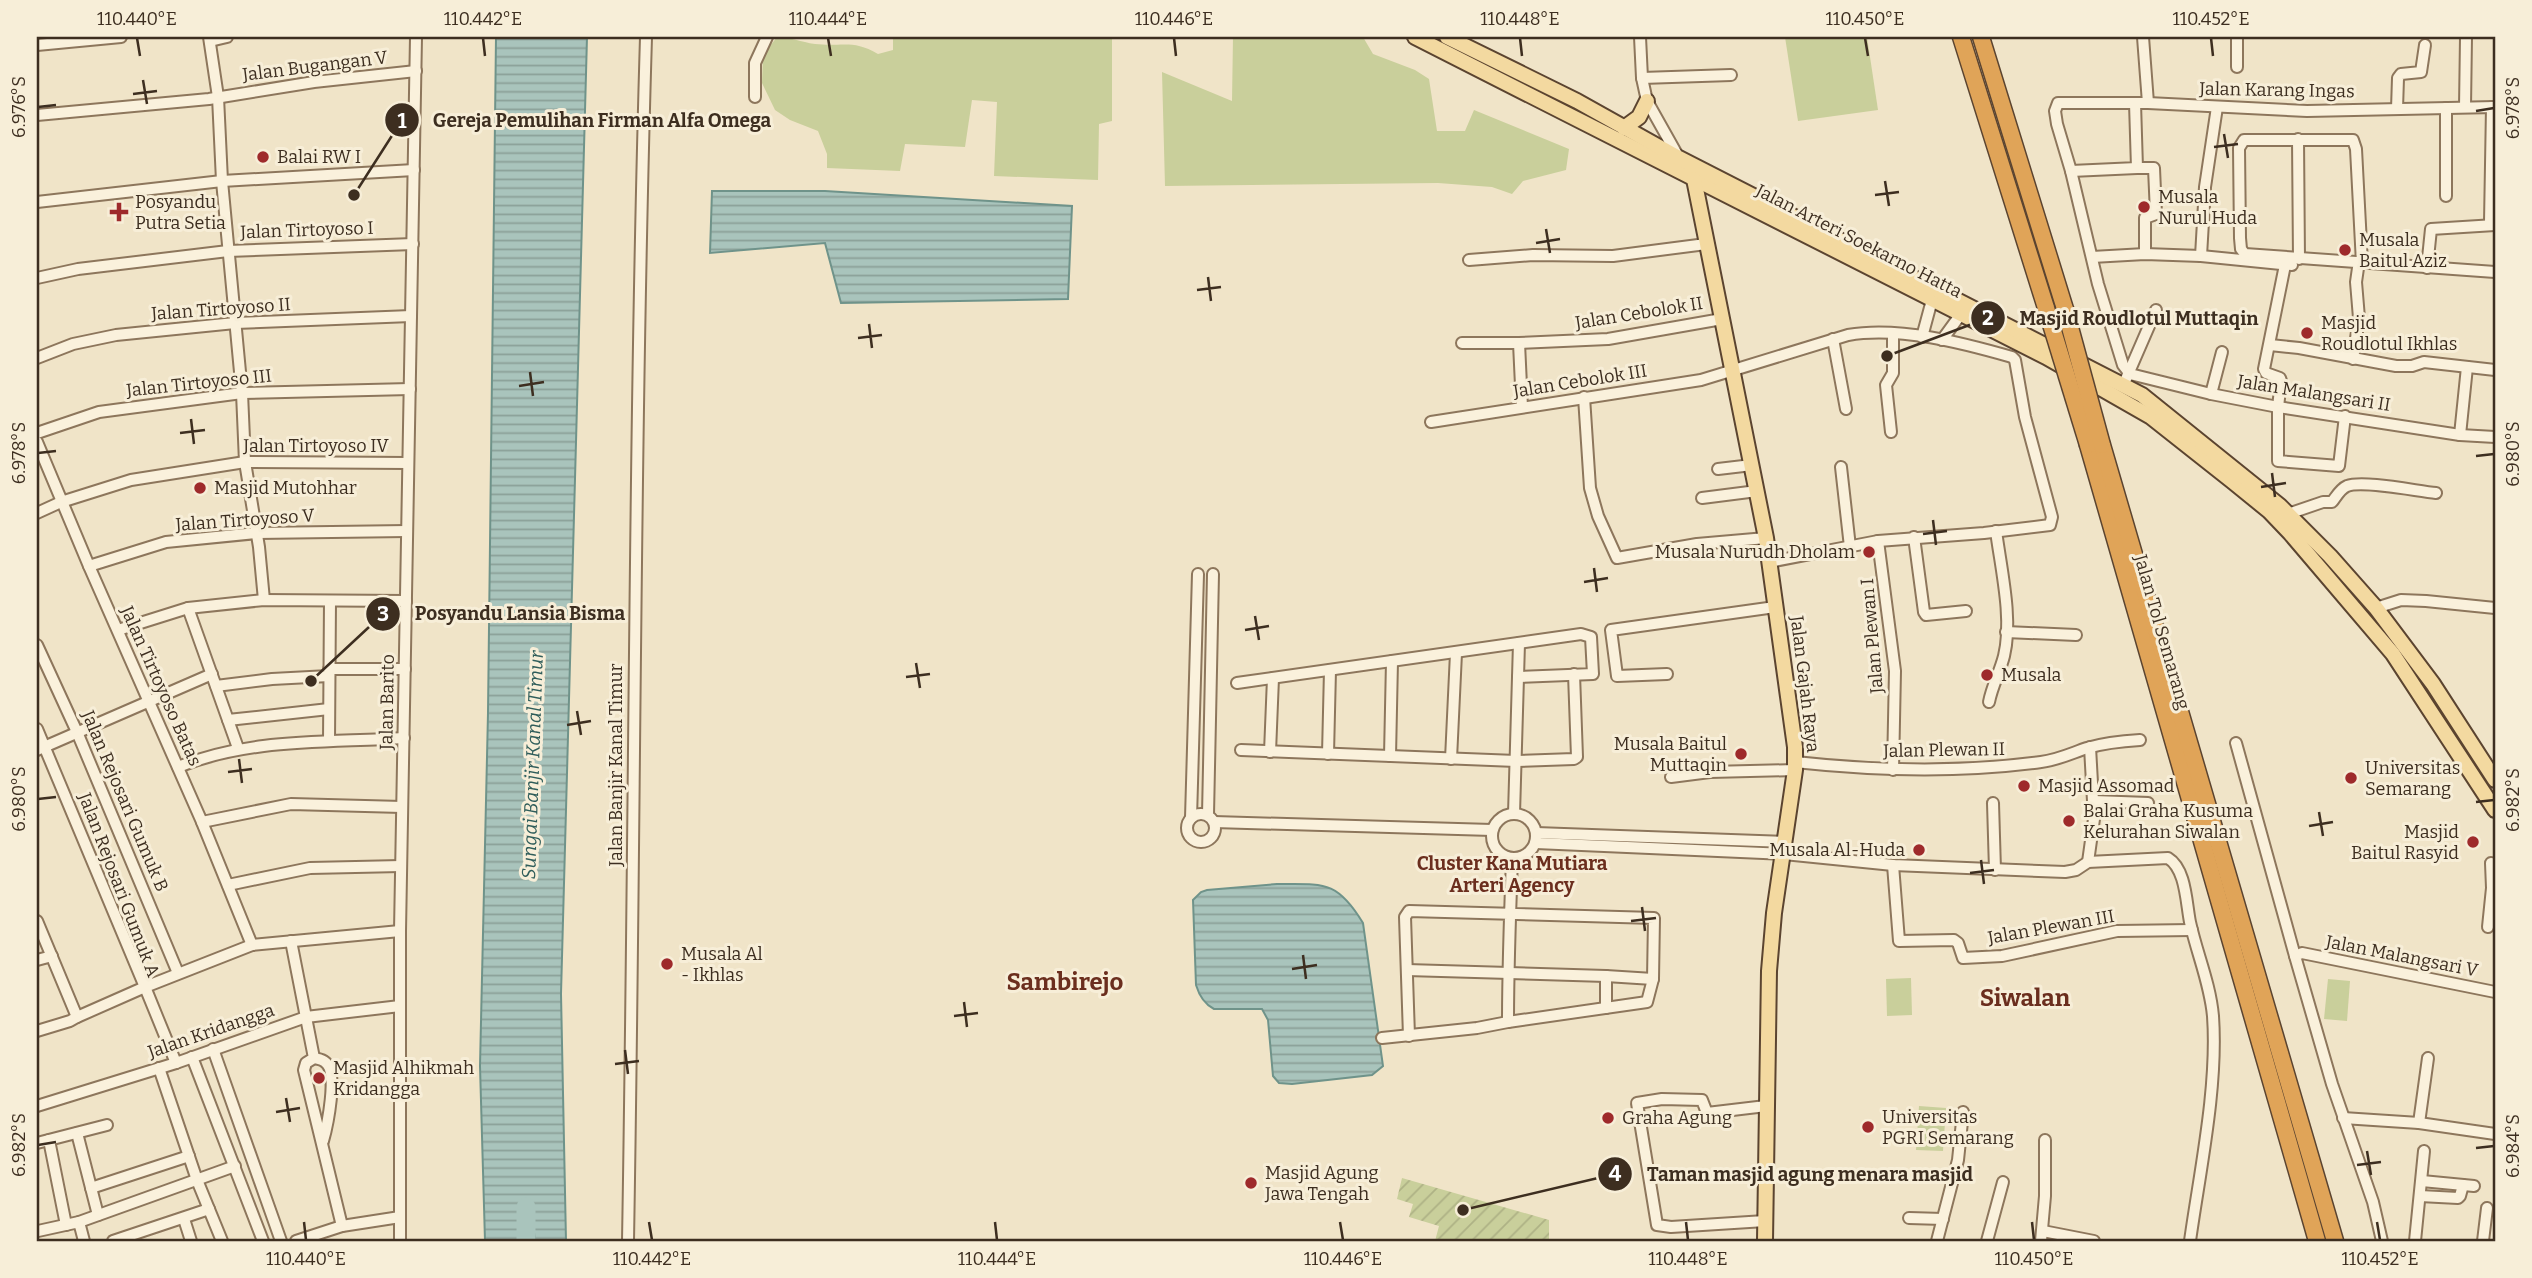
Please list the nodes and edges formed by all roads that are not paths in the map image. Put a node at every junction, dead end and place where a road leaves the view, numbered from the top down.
1 (121, 37) edge
2 (227, 37) edge
3 (416, 37) edge
4 (646, 37) edge
5 (767, 37) edge
6 (1415, 37) edge
7 (1447, 37) edge
8 (1640, 37) edge
9 (1962, 37) edge
10 (1981, 37) edge
11 (2143, 37) edge
12 (2237, 37) edge
13 (2466, 37) edge
14 (210, 39) edge
15 (37, 45) edge
16 (2425, 45) dead end
17 (2237, 67) dead end
18 (416, 71) junction
19 (1731, 75) dead end
20 (1642, 78) junction
21 (218, 97) junction
22 (755, 97) dead end
23 (1647, 101) junction
24 (2135, 103) junction
25 (2148, 103) junction
26 (2217, 107) junction
27 (2465, 107) junction
28 (2494, 107) edge
29 (2446, 108) junction
30 (2397, 109) junction
31 (37, 115) edge
32 (1624, 128) junction
33 (2298, 139) junction
34 (1679, 158) junction
35 (2137, 168) junction
36 (414, 170) junction
37 (2071, 171) junction
38 (1694, 179) junction
39 (222, 181) junction
40 (2446, 196) dead end
41 (37, 201) edge
42 (2493, 224) edge
43 (413, 244) junction
44 (1706, 244) junction
45 (228, 251) junction
46 (2145, 254) junction
47 (2092, 257) junction
48 (2201, 257) junction
49 (2299, 259) junction
50 (1469, 260) dead end
51 (2285, 265) junction
52 (2360, 265) junction
53 (2427, 268) junction
54 (2398, 271) dead end
55 (2495, 272) edge
56 (37, 278) edge
57 (1932, 300) junction
58 (2156, 310) dead end
59 (1961, 314) junction
60 (411, 316) junction
61 (1722, 319) junction
62 (235, 323) junction
63 (1893, 334) junction
64 (1922, 337) junction
65 (1833, 339) junction
66 (1942, 340) junction
67 (1462, 343) dead end
68 (1519, 343) junction
69 (2270, 345) junction
70 (2222, 352) dead end
71 (37, 358) edge
72 (2353, 359) junction
73 (2466, 367) junction
74 (1733, 370) junction
75 (2495, 370) edge
76 (2127, 379) junction
77 (410, 388) junction
78 (242, 393) junction
79 (2211, 394) junction
80 (1584, 397) junction
81 (1522, 407) junction
82 (2278, 407) junction
83 (1846, 409) dead end
84 (2345, 416) junction
85 (1432, 422) dead end
86 (1891, 432) dead end
87 (37, 433) edge
88 (2460, 435) junction
89 (2495, 437) edge
90 (37, 442) edge
91 (2095, 445) junction
92 (245, 462) junction
93 (408, 463) junction
94 (1752, 465) junction
95 (1841, 467) dead end
96 (1718, 469) dead end
97 (1757, 491) junction
98 (2435, 493) dead end
99 (1702, 498) dead end
100 (61, 502) junction
101 (37, 513) edge
102 (2288, 514) junction
103 (407, 531) junction
104 (1996, 531) junction
105 (257, 533) junction
106 (1914, 537) junction
107 (1766, 538) junction
108 (1878, 541) junction
109 (1850, 547) junction
110 (1769, 562) junction
111 (89, 566) junction
112 (1198, 574) dead end
113 (1213, 574) dead end
114 (264, 600) junction
115 (330, 601) junction
116 (406, 601) junction
117 (1775, 607) junction
118 (2376, 607) junction
119 (188, 608) junction
120 (2495, 608) edge
121 (1966, 611) dead end
122 (118, 630) junction
123 (2006, 632) junction
124 (2076, 635) dead end
125 (1520, 643) junction
126 (37, 645) edge
127 (1456, 653) junction
128 (1392, 661) junction
129 (405, 669) junction
130 (1330, 670) junction
131 (329, 672) junction
132 (212, 674) junction
133 (1574, 674) junction
134 (1667, 674) dead end
135 (1518, 677) junction
136 (1273, 678) junction
137 (1237, 683) dead end
138 (216, 686) junction
139 (150, 700) junction
140 (1989, 702) dead end
141 (329, 709) junction
142 (228, 720) junction
143 (37, 729) edge
144 (77, 732) junction
145 (404, 738) junction
146 (2140, 740) dead end
147 (329, 741) junction
148 (2236, 743) dead end
149 (2090, 747) junction
150 (41, 748) edge
151 (238, 748) junction
152 (1241, 750) dead end
153 (1270, 751) junction
154 (1328, 754) junction
155 (1390, 756) junction
156 (1451, 759) junction
157 (1516, 761) junction
158 (1795, 766) junction
159 (177, 767) junction
160 (1893, 770) junction
161 (1671, 777) dead end
162 (2495, 780) edge
163 (2094, 802) junction
164 (1993, 803) dead end
165 (2148, 803) dead end
166 (402, 807) junction
167 (2495, 810) edge
168 (1514, 814) junction
169 (1191, 818) junction
170 (1211, 819) junction
171 (202, 822) junction
172 (1492, 830) junction
173 (1536, 838) junction
174 (1722, 839) junction
175 (1785, 848) junction
176 (1722, 852) junction
177 (1512, 859) junction
178 (2088, 862) junction
179 (2491, 863) dead end
180 (1893, 865) junction
181 (401, 866) junction
182 (1995, 870) junction
183 (228, 885) junction
184 (1510, 915) junction
185 (37, 921) edge
186 (2488, 927) dead end
187 (2192, 930) junction
188 (400, 931) junction
189 (291, 941) junction
190 (252, 945) junction
191 (2298, 954) junction
192 (52, 956) junction
193 (37, 960) edge
194 (1407, 970) junction
195 (1508, 972) junction
196 (178, 973) junction
197 (1606, 976) junction
198 (1653, 979) junction
199 (145, 987) junction
200 (2495, 992) edge
201 (400, 1006) junction
202 (1606, 1008) junction
203 (77, 1017) junction
204 (306, 1017) junction
205 (1508, 1022) junction
206 (37, 1031) edge
207 (1409, 1036) junction
208 (1382, 1038) dead end
209 (213, 1049) junction
210 (192, 1057) junction
211 (314, 1058) junction
212 (2428, 1058) dead end
213 (176, 1063) junction
214 (159, 1068) junction
215 (331, 1098) junction
216 (312, 1101) junction
217 (37, 1106) edge
218 (1766, 1106) junction
219 (1963, 1112) dead end
220 (2343, 1118) junction
221 (2419, 1123) junction
222 (107, 1125) dead end
223 (77, 1133) junction
224 (2495, 1134) edge
225 (49, 1140) junction
226 (2045, 1140) dead end
227 (37, 1143) edge
228 (322, 1144) junction
229 (2424, 1152) dead end
230 (189, 1156) junction
231 (235, 1166) junction
232 (197, 1180) junction
233 (2422, 1181) junction
234 (2003, 1182) dead end
235 (91, 1188) junction
236 (2420, 1196) junction
237 (209, 1209) junction
238 (2487, 1209) dead end
239 (98, 1215) junction
240 (400, 1217) junction
241 (1909, 1218) dead end
242 (184, 1219) junction
243 (1943, 1219) junction
244 (1765, 1221) junction
245 (79, 1222) junction
246 (66, 1225) junction
247 (342, 1226) junction
248 (38, 1232) edge
249 (2042, 1236) edge
250 (143, 1237) edge
251 (84, 1241) edge
252 (114, 1241) edge
253 (191, 1241) edge
254 (222, 1241) edge
255 (263, 1241) edge
256 (281, 1241) edge
257 (296, 1241) edge
258 (400, 1241) edge
259 (628, 1241) edge
260 (1765, 1241) edge
261 (1937, 1241) edge
262 (1987, 1241) edge
263 (2094, 1241) edge
264 (2190, 1241) edge
265 (2317, 1241) edge
266 (2335, 1241) edge
267 (2382, 1241) edge
268 (2415, 1241) edge
269 (2483, 1241) edge

1 - 15 street
2 - 14 street
3 - 18 street, Jalan Barito
4 - 259 street, Jalan Banjir Kanal Timur
5 - 22 street
6 - 38 main road, Jalan Arteri Soekarno Hatta
7 - 32 main road, Jalan Arteri Soekarno Hatta
8 - 20 street
9 - 91 highway, Jalan Tol Semarang, bridge
10 - 91 highway, Jalan Tol Semarang, bridge
11 - 25 street
12 - 17 street
13 - 27 street
14 - 21 street
16 - 30 street
18 - 21 street, Jalan Bugangan V
18 - 36 street, Jalan Barito
19 - 20 street
20 - 23 street
21 - 31 street, Jalan Bugangan V
21 - 39 street
23 - 32 main road
23 - 34 street
24 - 25 street, Jalan Karang Ingas
24 - 35 street
24 - 37 street, Jalan Karang Ingas
25 - 26 street, Jalan Karang Ingas
26 - 30 street, Jalan Karang Ingas
26 - 48 street
27 - 28 street, Jalan Karang Ingas
27 - 29 street, Jalan Karang Ingas
28 - 42 street
29 - 30 street, Jalan Karang Ingas
29 - 40 street
32 - 34 main road, Jalan Arteri Soekarno Hatta
33 - 49 street
33 - 49 street
33 - 52 street
34 - 38 street
34 - 76 main road, Jalan Arteri Soekarno Hatta
35 - 37 street
35 - 46 street
36 - 39 street
36 - 43 street, Jalan Barito
37 - 47 street
38 - 44 main road, Jalan Gajah Raya
38 - 57 main road, Jalan Arteri Soekarno Hatta
39 - 41 street
39 - 45 street
42 - 53 street
43 - 45 street, Jalan Tirtoyoso I
43 - 60 street, Jalan Barito
44 - 50 street
44 - 61 main road, Jalan Gajah Raya
45 - 56 street, Jalan Tirtoyoso I
45 - 62 street
46 - 47 street
46 - 48 street
47 - 76 street
48 - 51 street
49 - 52 street
51 - 52 street
51 - 69 street
52 - 53 street
52 - 54 street
52 - 72 street
53 - 55 street
57 - 59 main road, Jalan Arteri Soekarno Hatta
57 - 64 street
58 - 76 street
59 - 66 street
59 - 167 main road, Jalan Arteri Soekarno Hatta
60 - 62 street, Jalan Tirtoyoso II
60 - 77 street, Jalan Barito
61 - 68 street, Jalan Cebolok II
61 - 74 main road, Jalan Gajah Raya
62 - 71 street, Jalan Tirtoyoso II
62 - 78 street
63 - 64 street, Jalan Cebolok III
63 - 65 street, Jalan Cebolok III
63 - 86 street
64 - 66 street, Jalan Cebolok III
65 - 74 street, Jalan Cebolok III
65 - 83 street
66 - 104 street, Jalan Cebolok III
67 - 68 street, Jalan Cebolok II
68 - 81 street
69 - 72 street
69 - 82 street
70 - 79 street
72 - 73 street
73 - 75 street
73 - 88 street
74 - 80 street, Jalan Cebolok III
74 - 94 main road, Jalan Gajah Raya
76 - 79 street, Jalan Malangsari II
76 - 102 main road, Jalan Arteri Soekarno Hatta
77 - 78 street, Jalan Tirtoyoso III
77 - 93 street, Jalan Barito
78 - 87 street, Jalan Tirtoyoso III
78 - 92 street
79 - 82 street, Jalan Malangsari II
80 - 81 street, Jalan Cebolok III
80 - 107 street
81 - 85 street, Jalan Cebolok III
82 - 84 street, Jalan Malangsari II
82 - 84 street
84 - 88 street, Jalan Malangsari II
88 - 89 street, Jalan Malangsari II
90 - 100 street, Jalan Tirtoyoso Batas
91 - 265 highway, Jalan Tol Semarang
91 - 266 highway, Jalan Tol Semarang
92 - 93 street, Jalan Tirtoyoso IV
92 - 100 street, Jalan Tirtoyoso IV
92 - 105 street
93 - 103 street, Jalan Barito
94 - 96 street
94 - 97 main road, Jalan Gajah Raya
95 - 109 street
97 - 99 street
97 - 107 main road, Jalan Gajah Raya
98 - 102 street
100 - 101 street, Jalan Tirtoyoso IV
100 - 111 street, Jalan Tirtoyoso Batas
102 - 118 main road, Jalan Arteri Soekarno Hatta
103 - 105 street, Jalan Tirtoyoso V
103 - 116 street, Jalan Barito
104 - 106 street
104 - 123 street
105 - 111 street, Jalan Tirtoyoso V
105 - 114 street
106 - 108 street
106 - 121 street
107 - 110 main road, Jalan Gajah Raya
108 - 109 street
108 - 160 street, Jalan Plewan I
109 - 110 street
110 - 117 main road, Jalan Gajah Raya
111 - 122 street, Jalan Tirtoyoso Batas
112 - 169 street
113 - 170 street
114 - 115 street
114 - 119 street
115 - 116 street
115 - 131 street
116 - 129 street, Jalan Barito
117 - 134 street
117 - 158 main road, Jalan Gajah Raya
118 - 120 street
118 - 162 main road, Jalan Arteri Soekarno Hatta
119 - 122 street
119 - 132 street
122 - 139 street, Jalan Tirtoyoso Batas
123 - 124 street
123 - 140 street
125 - 127 street
125 - 133 street
125 - 135 street
126 - 144 street, Jalan Rejosari Gumuk B
127 - 128 street
127 - 156 street
128 - 130 street
128 - 155 street
129 - 131 street
129 - 145 street, Jalan Barito
130 - 136 street
130 - 154 street
131 - 138 street
131 - 141 street
132 - 138 street
132 - 139 street
133 - 135 street
133 - 157 street
135 - 157 street
136 - 137 street
136 - 153 street
138 - 142 street
139 - 144 street
139 - 159 street, Jalan Tirtoyoso Batas
141 - 142 street
141 - 147 street
142 - 151 street
143 - 150 street, Jalan Rejosari Gumuk A
144 - 150 street
144 - 196 street, Jalan Rejosari Gumuk B
145 - 147 street
145 - 166 street, Jalan Barito
146 - 149 street, Jalan Plewan II
147 - 151 street
148 - 191 street
149 - 160 street, Jalan Plewan II
149 - 163 street
150 - 199 street, Jalan Rejosari Gumuk A
151 - 159 street
152 - 153 street
153 - 154 street
154 - 155 street
155 - 156 street
156 - 157 street
157 - 168 street
158 - 160 street, Jalan Plewan II
158 - 161 street, Jalan Plewan II
158 - 175 main road, Jalan Gajah Raya
159 - 171 street, Jalan Tirtoyoso Batas
163 - 165 street
163 - 178 street
164 - 182 street
166 - 171 street
166 - 181 street, Jalan Barito
168 - 172 street
168 - 173 street
169 - 170 street
169 - 170 street
170 - 172 street
171 - 183 street, Jalan Tirtoyoso Batas
172 - 177 street
173 - 174 street
173 - 176 street
173 - 177 street
174 - 175 street
174 - 176 street
175 - 176 street
175 - 180 street
175 - 218 main road, Jalan Gajah Raya
177 - 184 street
178 - 182 street
178 - 187 street
179 - 186 street
180 - 182 street
180 - 187 street, Jalan Plewan III
181 - 183 street
181 - 188 street, Jalan Barito
183 - 190 street, Jalan Tirtoyoso Batas
184 - 194 street
184 - 195 street
184 - 198 street
185 - 192 street
187 - 264 street
188 - 189 street
188 - 201 street, Jalan Barito
189 - 190 street
189 - 204 street
190 - 196 street
191 - 200 street, Jalan Malangsari V
191 - 220 street
192 - 193 street
192 - 203 street
194 - 195 street
194 - 207 street
195 - 197 street
195 - 205 street
196 - 199 street
197 - 198 street
197 - 202 street
198 - 202 street
199 - 203 street, Jalan Rejosari Gumuk A
199 - 213 street
201 - 204 street, Jalan Kridangga
201 - 240 street, Jalan Barito
202 - 205 street
203 - 206 street, Jalan Rejosari Gumuk A
204 - 209 street, Jalan Kridangga
204 - 211 street
205 - 207 street
207 - 208 street
209 - 210 street, Jalan Kridangga
209 - 256 street
210 - 213 street, Jalan Kridangga
210 - 231 street
211 - 215 street
211 - 216 street
212 - 221 street
213 - 214 street, Jalan Kridangga
214 - 217 street, Jalan Kridangga
214 - 230 street
215 - 216 street
215 - 228 street
216 - 228 street
218 - 244 main road, Jalan Gajah Raya
218 - 244 street
219 - 243 street
220 - 221 street
220 - 267 street
221 - 224 street
222 - 223 street
223 - 225 street
223 - 235 street
225 - 227 street
225 - 246 street
226 - 249 street
228 - 247 street
229 - 233 street
230 - 232 street
230 - 235 street
231 - 232 street
231 - 255 street
232 - 237 street
232 - 239 street
233 - 236 street
233 - 236 street
234 - 262 street
235 - 239 street
236 - 268 street
237 - 242 street
237 - 254 street
238 - 269 street
239 - 245 street
240 - 247 street
240 - 258 street, Jalan Barito
241 - 243 street
242 - 250 street
242 - 253 street
243 - 261 street
244 - 260 main road, Jalan Gajah Raya
245 - 246 street
245 - 251 street
246 - 248 street
247 - 257 street
249 - 263 street
250 - 252 street

